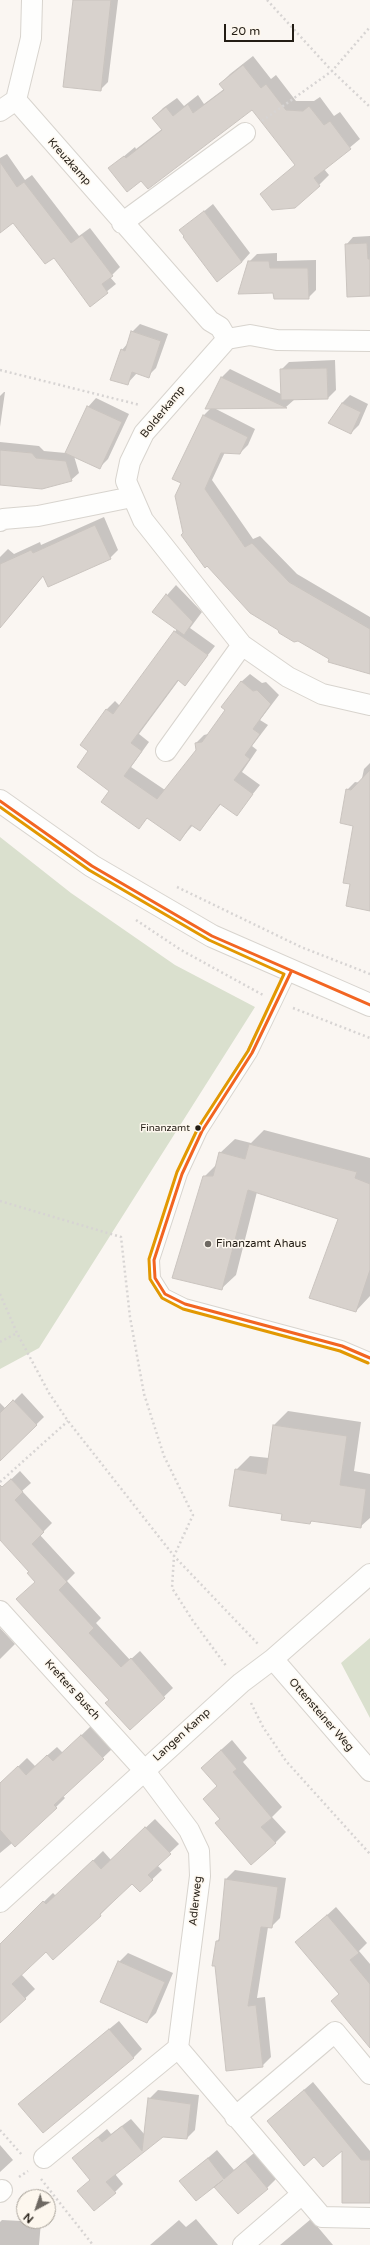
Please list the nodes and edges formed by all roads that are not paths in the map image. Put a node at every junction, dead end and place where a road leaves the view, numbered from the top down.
1 (32, 0) edge
2 (8, 106) edge
3 (245, 132) road end
4 (122, 223) junction
5 (227, 339) junction
6 (370, 341) edge
7 (132, 497) junction
8 (1, 519) edge
9 (242, 645) junction
10 (370, 705) edge
11 (166, 751) dead end
12 (0, 801) edge
13 (292, 972) junction
14 (370, 1005) edge
15 (370, 1358) edge
16 (370, 1574) edge
17 (0, 1610) edge
18 (273, 1659) junction
19 (144, 1770) junction
20 (370, 1771) edge
21 (0, 1902) edge
22 (178, 2048) junction
23 (370, 2074) edge
24 (235, 2117) junction
25 (38, 2163) road end
26 (302, 2194) junction
27 (370, 2218) edge
28 (243, 2245) edge

1 - 2 street, Kreuzkamp
2 - 4 street, Kreuzkamp
3 - 4 street
4 - 5 street, Kreuzkamp
5 - 6 street
5 - 7 street, Bolderkamp
7 - 8 street
7 - 9 street, Bolderkamp
9 - 10 street, Bolderkamp
9 - 11 street
12 - 13 main road
13 - 14 main road
13 - 15 lane
16 - 18 street, Langen Kamp
17 - 19 street, Krefters Busch
18 - 19 street, Langen Kamp
18 - 20 street, Ottensteiner Weg
19 - 21 street, Langen Kamp
19 - 22 street, Adlerweg
22 - 24 street
22 - 25 street
23 - 24 street
24 - 26 street
26 - 27 street
26 - 28 street

